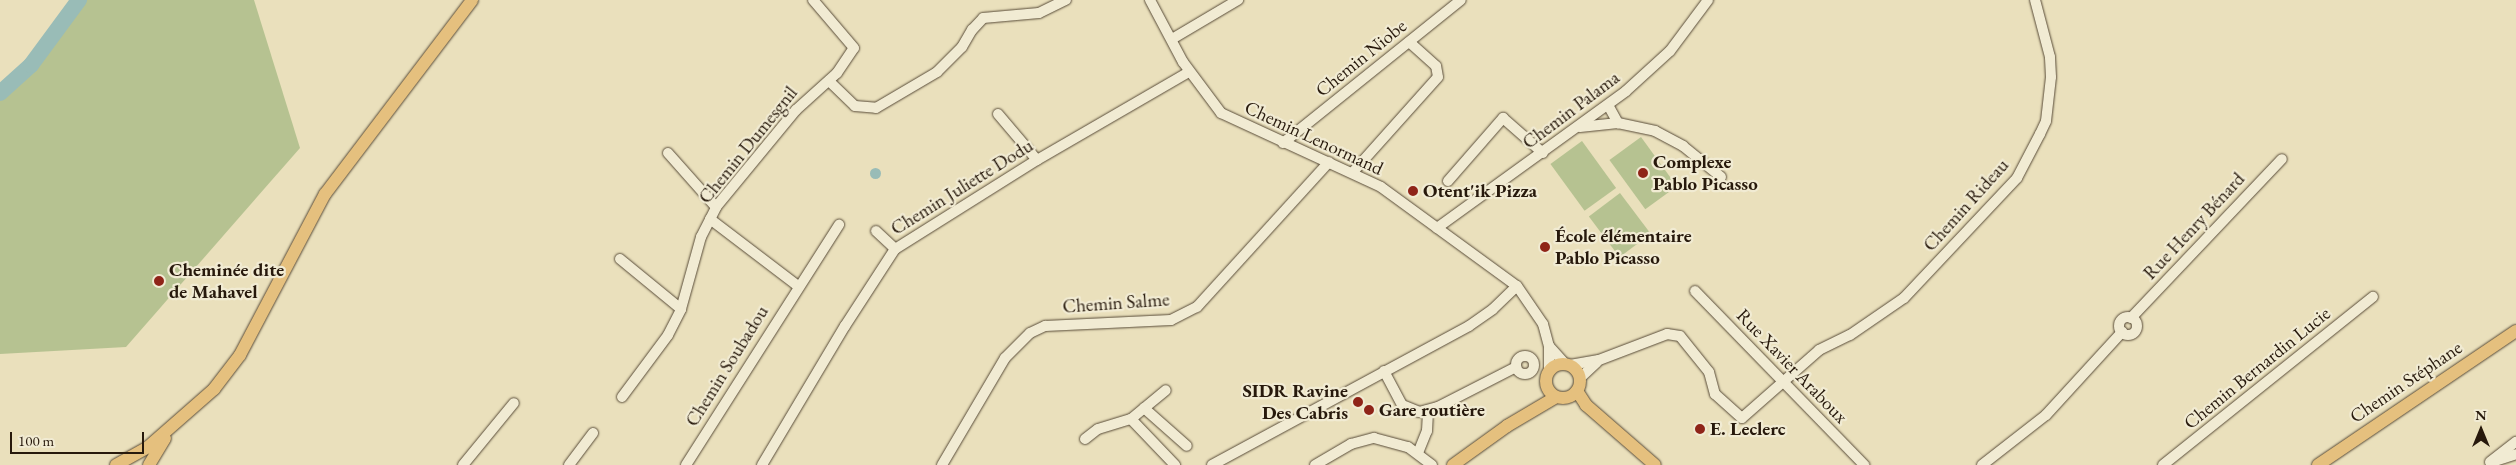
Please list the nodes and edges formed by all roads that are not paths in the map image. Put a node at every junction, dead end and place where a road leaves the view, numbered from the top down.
1 (472, 0) edge
2 (813, 0) edge
3 (1066, 0) edge
4 (1150, 0) edge
5 (1238, 0) edge
6 (1461, 0) edge
7 (1708, 0) edge
8 (2035, 0) edge
9 (1172, 38) junction
10 (1408, 42) junction
11 (1190, 72) junction
12 (830, 81) junction
13 (1608, 105) junction
14 (998, 114) dead end
15 (1618, 123) junction
16 (1579, 127) junction
17 (1283, 143) junction
18 (668, 153) dead end
19 (1543, 153) junction
20 (2282, 159) dead end
21 (1037, 160) junction
22 (1329, 162) junction
23 (1353, 172) junction
24 (1721, 177) dead end
25 (1448, 181) dead end
26 (716, 207) junction
27 (710, 219) junction
28 (839, 225) dead end
29 (1437, 228) junction
30 (876, 231) dead end
31 (895, 249) junction
32 (620, 259) dead end
33 (798, 286) junction
34 (1517, 286) junction
35 (1695, 291) dead end
36 (2373, 297) dead end
37 (681, 309) junction
38 (2516, 331) edge
39 (1549, 346) junction
40 (1599, 360) junction
41 (1567, 365) junction
42 (1516, 367) dead end
43 (1549, 370) junction
44 (1384, 371) junction
45 (1784, 382) junction
46 (1547, 387) junction
47 (1166, 390) dead end
48 (1571, 391) junction
49 (622, 397) dead end
50 (514, 403) dead end
51 (1144, 408) junction
52 (1428, 411) junction
53 (1131, 419) junction
54 (1507, 426) junction
55 (170, 430) junction
56 (593, 433) dead end
57 (1085, 439) dead end
58 (2516, 442) edge
59 (1187, 446) dead end
60 (1418, 453) junction
61 (2516, 454) edge
62 (136, 462) edge
63 (2488, 464) edge
64 (116, 465) edge
65 (149, 465) edge
66 (463, 465) edge
67 (569, 465) edge
68 (686, 465) edge
69 (762, 465) edge
70 (942, 465) edge
71 (1175, 465) edge
72 (1212, 465) edge
73 (1315, 465) edge
74 (1432, 465) edge
75 (1453, 465) edge
76 (1655, 465) edge
77 (1864, 465) edge
78 (1982, 465) edge
79 (2163, 465) edge
80 (2318, 465) edge

1 - 55 main road
2 - 12 street, Chemin Dumesgnil
3 - 12 street
4 - 9 street, Chemin Lenormand
5 - 9 street
6 - 10 street, Chemin Niobe
7 - 13 street, Chemin Palama
8 - 45 street, Chemin Rideau
9 - 11 street, Chemin Lenormand
10 - 17 street, Chemin Niobe
10 - 23 street
11 - 17 street, Chemin Lenormand
11 - 21 street, Chemin Juliette Dodu
12 - 26 street, Chemin Dumesgnil
13 - 15 street
13 - 16 street, Chemin Palama
14 - 21 street
15 - 16 street
15 - 24 street
16 - 19 street, Chemin Palama
17 - 22 street, Chemin Lenormand
18 - 26 street
19 - 25 street
19 - 29 street, Chemin Palama
20 - 78 street, Rue Henry Bénard
21 - 31 street, Chemin Juliette Dodu
22 - 23 street, Chemin Lenormand
22 - 70 street, Chemin Salme
23 - 29 street, Chemin Lenormand
26 - 27 street, Chemin Dumesgnil
27 - 33 street
27 - 37 street, Chemin Dumesgnil
28 - 33 street, Chemin Soubadou
29 - 34 street, Chemin Lenormand
30 - 31 street
31 - 69 street, Chemin Juliette Dodu
32 - 37 street
33 - 68 street, Chemin Soubadou
34 - 39 street, Chemin Lenormand
34 - 44 street
35 - 45 street, Rue Xavier Araboux
36 - 79 street, Chemin Bernardin Lucie
37 - 49 street, Chemin Dumesgnil
38 - 80 main road, Chemin Stéphane
39 - 41 street, Chemin Lenormand
39 - 43 street, Chemin Lenormand
40 - 41 street
40 - 45 street, Chemin Rideau
40 - 48 street
41 - 43 main road
41 - 48 main road
42 - 52 street
43 - 46 main road
44 - 52 street
44 - 72 street
45 - 77 street, Rue Xavier Araboux
46 - 48 main road
46 - 54 main road
47 - 51 street
48 - 54 main road
48 - 76 main road
50 - 66 street
51 - 53 street
51 - 59 street
52 - 60 street
53 - 57 street
53 - 71 street
54 - 75 main road
55 - 62 main road
55 - 65 main road
56 - 67 street
58 - 63 street
60 - 73 street
60 - 74 street
61 - 63 street
62 - 64 main road

